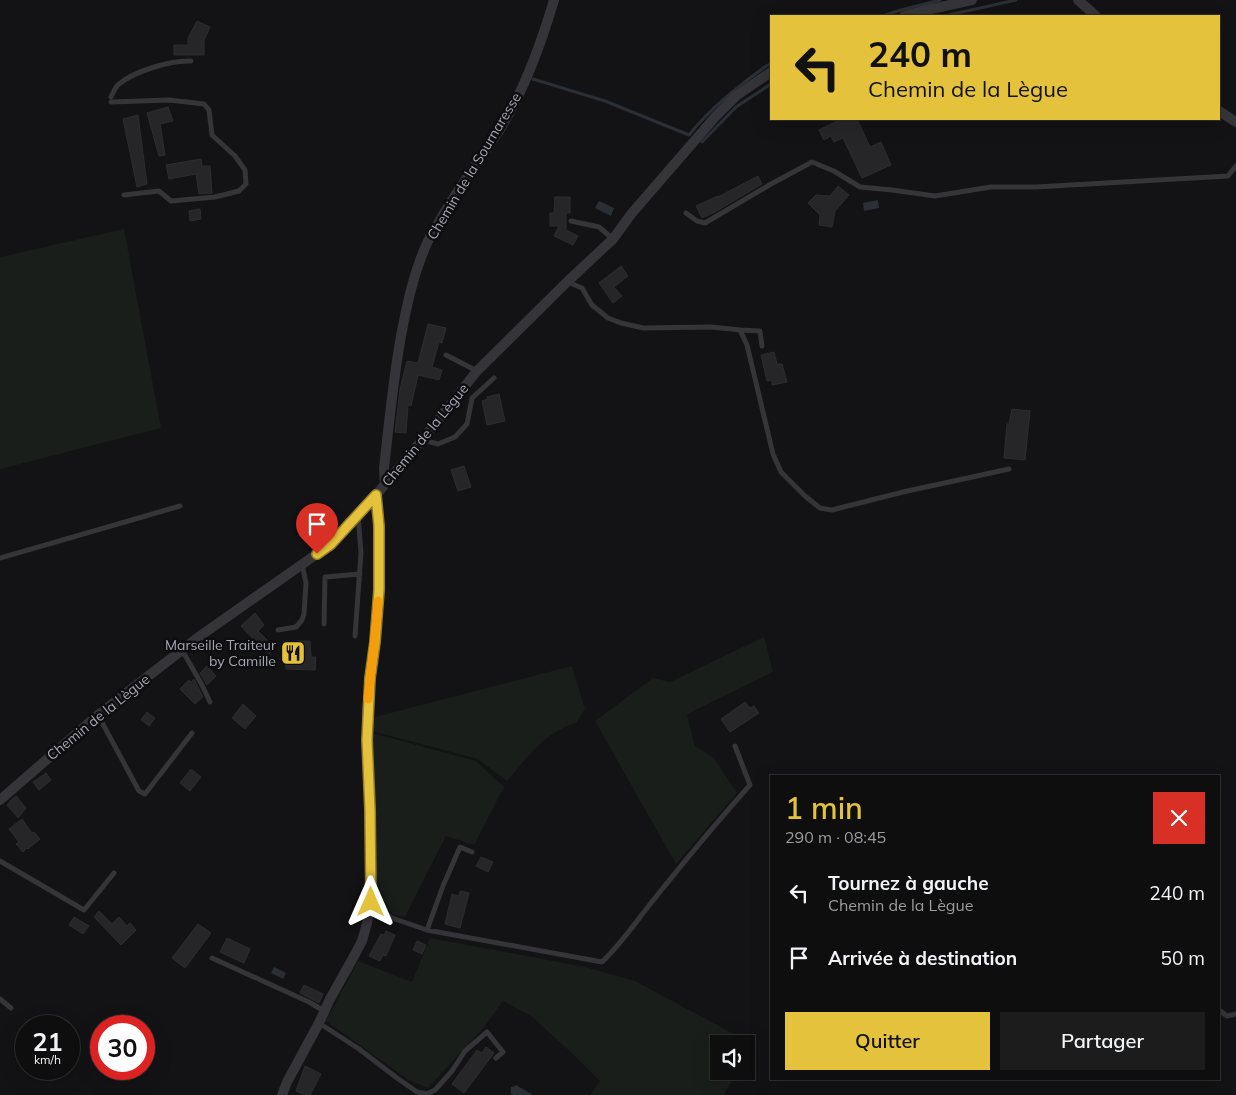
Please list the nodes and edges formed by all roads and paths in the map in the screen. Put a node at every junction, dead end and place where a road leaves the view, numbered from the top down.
1 (554, 0) edge
2 (972, 0) edge
3 (1078, 0) edge
4 (908, 15) edge
5 (1095, 15) edge
6 (191, 61) dead end
7 (770, 73) edge
8 (1220, 112) edge
9 (1236, 122) edge
10 (1236, 166) edge
11 (124, 195) dead end
12 (686, 213) dead end
13 (570, 221) dead end
14 (613, 239) junction
15 (567, 282) junction
16 (740, 330) junction
17 (762, 346) dead end
18 (446, 355) dead end
19 (477, 371) junction
20 (494, 378) dead end
21 (422, 440) junction
22 (1009, 469) dead end
23 (385, 484) junction
24 (376, 495) junction
25 (180, 506) dead end
26 (358, 515) junction
27 (0, 558) edge
28 (302, 564) junction
29 (360, 574) junction
30 (324, 624) dead end
31 (278, 630) dead end
32 (355, 636) dead end
33 (182, 649) junction
34 (210, 702) dead end
35 (98, 715) junction
36 (192, 733) dead end
37 (735, 746) dead end
38 (0, 800) edge
39 (472, 852) dead end
40 (0, 861) edge
41 (114, 874) dead end
42 (371, 902) junction
43 (427, 930) junction
44 (212, 958) dead end
45 (0, 999) edge
46 (11, 1008) dead end
47 (324, 1011) junction
48 (1220, 1011) edge
49 (1236, 1014) edge
50 (319, 1023) junction
51 (496, 1058) dead end
52 (282, 1095) edge

1 - 23 street, Chemin de la Sournaresse
2 - 4 street
3 - 5 street
6 - 11 lane
7 - 14 street, Chemin de la Lègue
8 - 9 street
10 - 12 lane
13 - 14 lane
14 - 15 street, Chemin de la Lègue
15 - 16 lane
15 - 19 street, Chemin de la Lègue
16 - 17 lane
16 - 22 lane
18 - 19 lane
19 - 21 street, Chemin de la Lègue
20 - 21 lane
21 - 23 street, Chemin de la Lègue
23 - 24 street, Chemin de la Lègue
24 - 26 street, Chemin de la Lègue
24 - 42 street
25 - 27 lane
26 - 28 street, Chemin de la Lègue
26 - 29 lane
28 - 31 lane
28 - 33 street, Chemin de la Lègue
29 - 30 lane
29 - 32 lane
33 - 34 lane
33 - 35 street, Chemin de la Lègue
35 - 36 lane
35 - 38 street, Chemin de la Lègue
37 - 43 lane
39 - 43 lane
40 - 41 lane
42 - 43 lane
42 - 47 street
44 - 47 lane
45 - 46 lane
47 - 50 street
48 - 49 lane
50 - 51 lane
50 - 52 street

